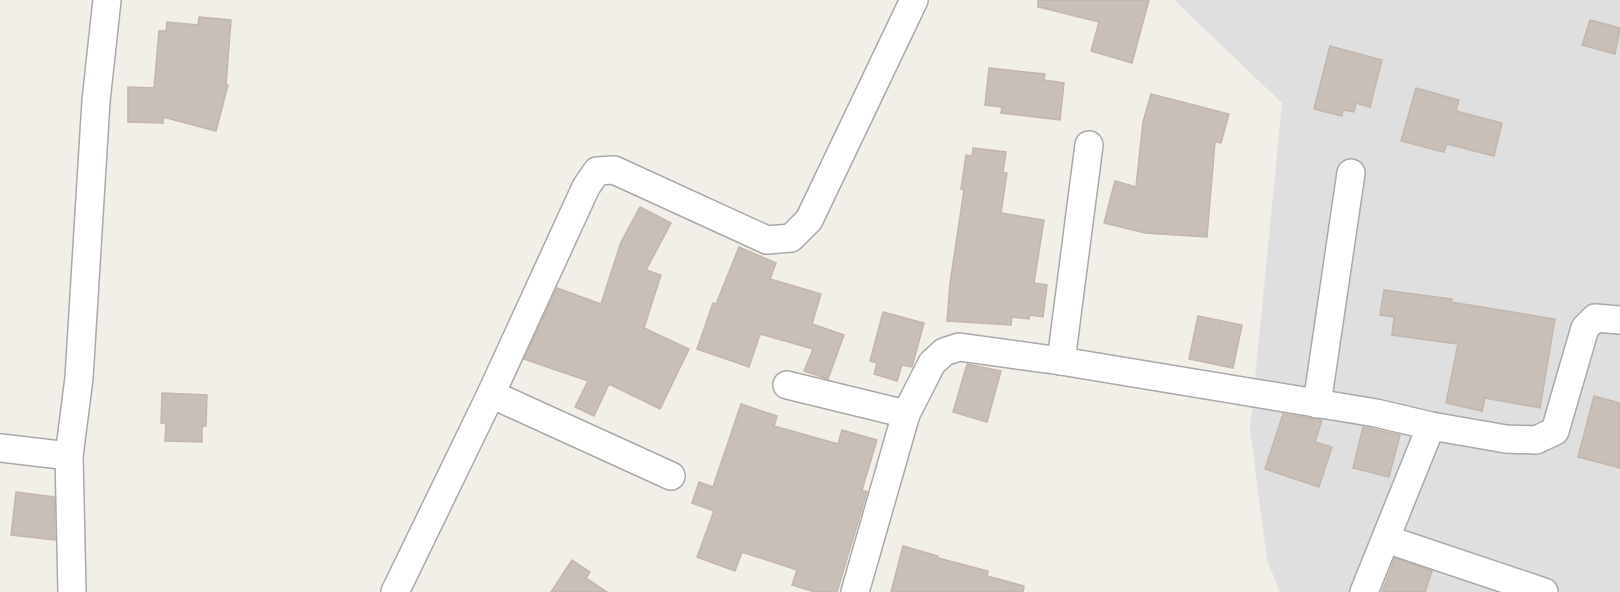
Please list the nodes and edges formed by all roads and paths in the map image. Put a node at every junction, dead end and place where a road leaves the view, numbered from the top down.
1 (107, 0) edge
2 (914, 0) edge
3 (1089, 145) dead end
4 (1351, 173) dead end
5 (1620, 320) edge
6 (1061, 361) junction
7 (787, 385) dead end
8 (491, 394) junction
9 (1317, 404) junction
10 (906, 414) junction
11 (1431, 426) junction
12 (0, 448) edge
13 (69, 456) junction
14 (671, 476) dead end
15 (1386, 539) junction
16 (72, 592) edge
17 (395, 592) edge
18 (855, 592) edge
19 (1364, 592) edge
20 (1544, 592) edge

1 - 13 street
2 - 8 street
3 - 6 street
4 - 9 street
5 - 11 street
6 - 9 street
6 - 10 street
7 - 10 street
8 - 14 street
8 - 17 street
9 - 11 street
10 - 18 street
11 - 15 street
12 - 13 street
13 - 16 street
15 - 19 street
15 - 20 street

